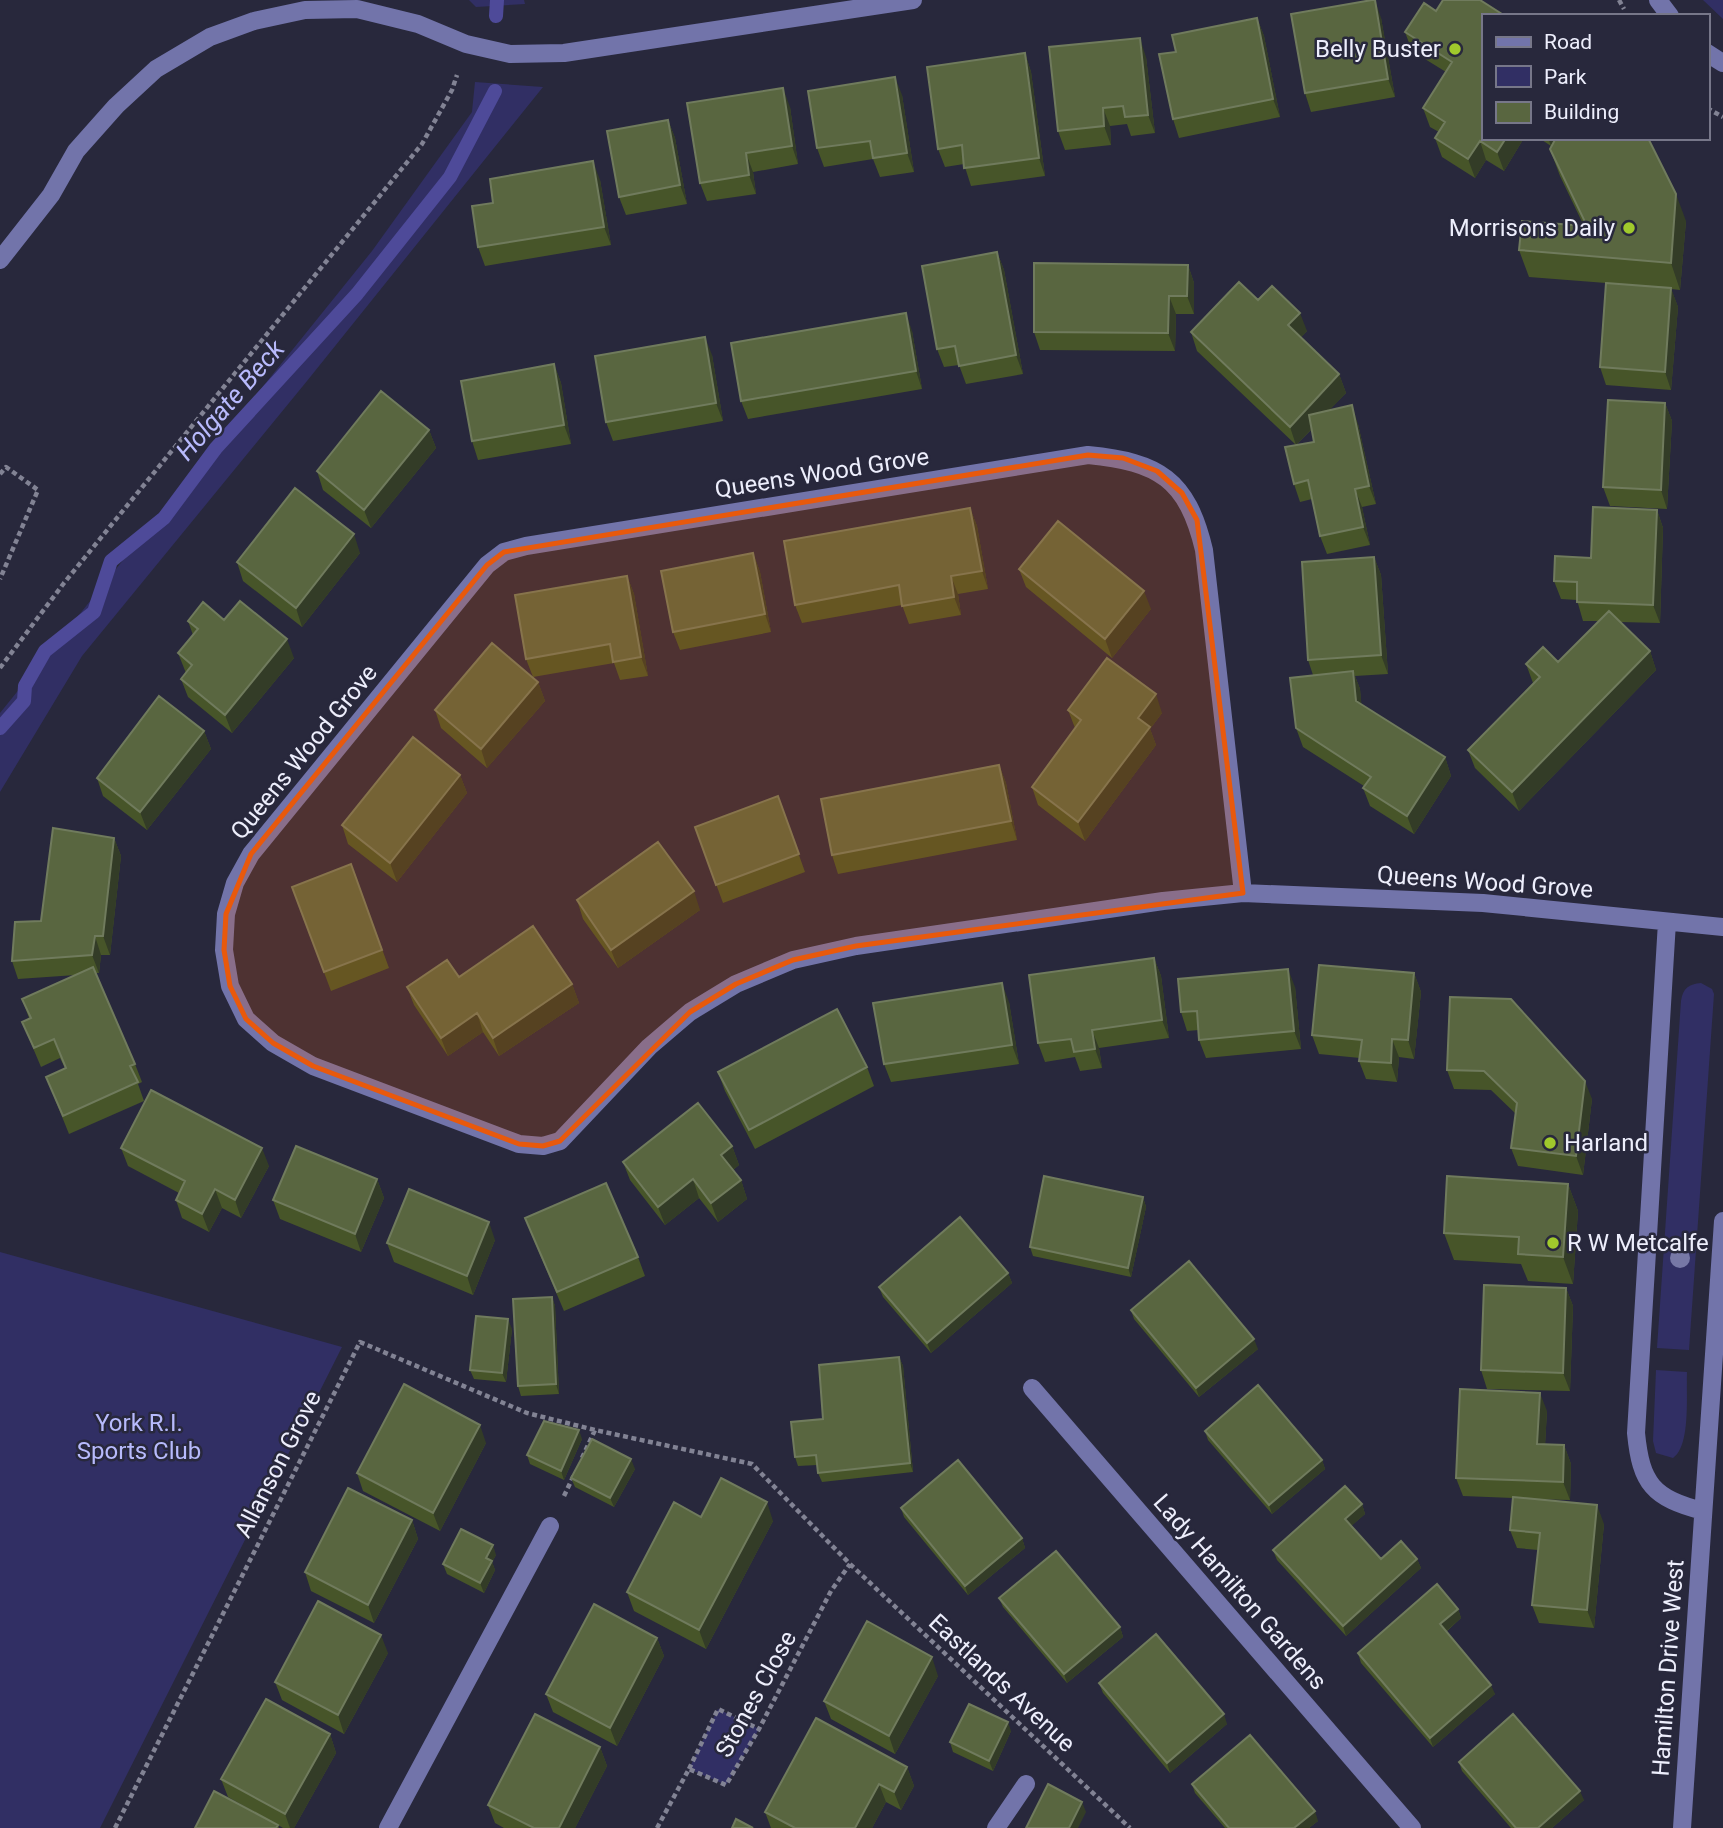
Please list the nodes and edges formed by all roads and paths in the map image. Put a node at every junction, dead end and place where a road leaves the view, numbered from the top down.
1 (913, 0) edge
2 (466, 44) junction
3 (0, 260) edge
4 (0, 474) edge
5 (0, 579) edge
6 (0, 668) edge
7 (1243, 893) junction
8 (1667, 922) junction
9 (1723, 927) edge
10 (1723, 1221) edge
11 (1031, 1388) dead end
12 (595, 1430) junction
13 (1703, 1511) junction
14 (550, 1526) joint
15 (850, 1564) junction
16 (759, 1729) junction
17 (690, 1769) junction
18 (1026, 1784) dead end
19 (115, 1828) edge
20 (388, 1828) edge
21 (657, 1828) edge
22 (996, 1828) edge
23 (1130, 1828) edge
24 (1412, 1828) edge
25 (1682, 1828) edge

1 - 2 street
2 - 3 street
2 - 6 path
4 - 5 path
7 - 7 street, Queens Wood Grove
7 - 8 street, Queens Wood Grove
8 - 9 street, Queens Wood Grove
8 - 13 street
10 - 13 street, Hamilton Drive West
11 - 24 street, Lady Hamilton Gardens
12 - 14 path
12 - 15 path, Eastlands Avenue
12 - 19 path, Allanson Grove
13 - 25 street, Hamilton Drive West
14 - 20 street
15 - 16 path, Stones Close
15 - 23 path, Eastlands Avenue
16 - 17 path, Stones Close
16 - 17 path
17 - 21 path, Stones Close
18 - 22 street

